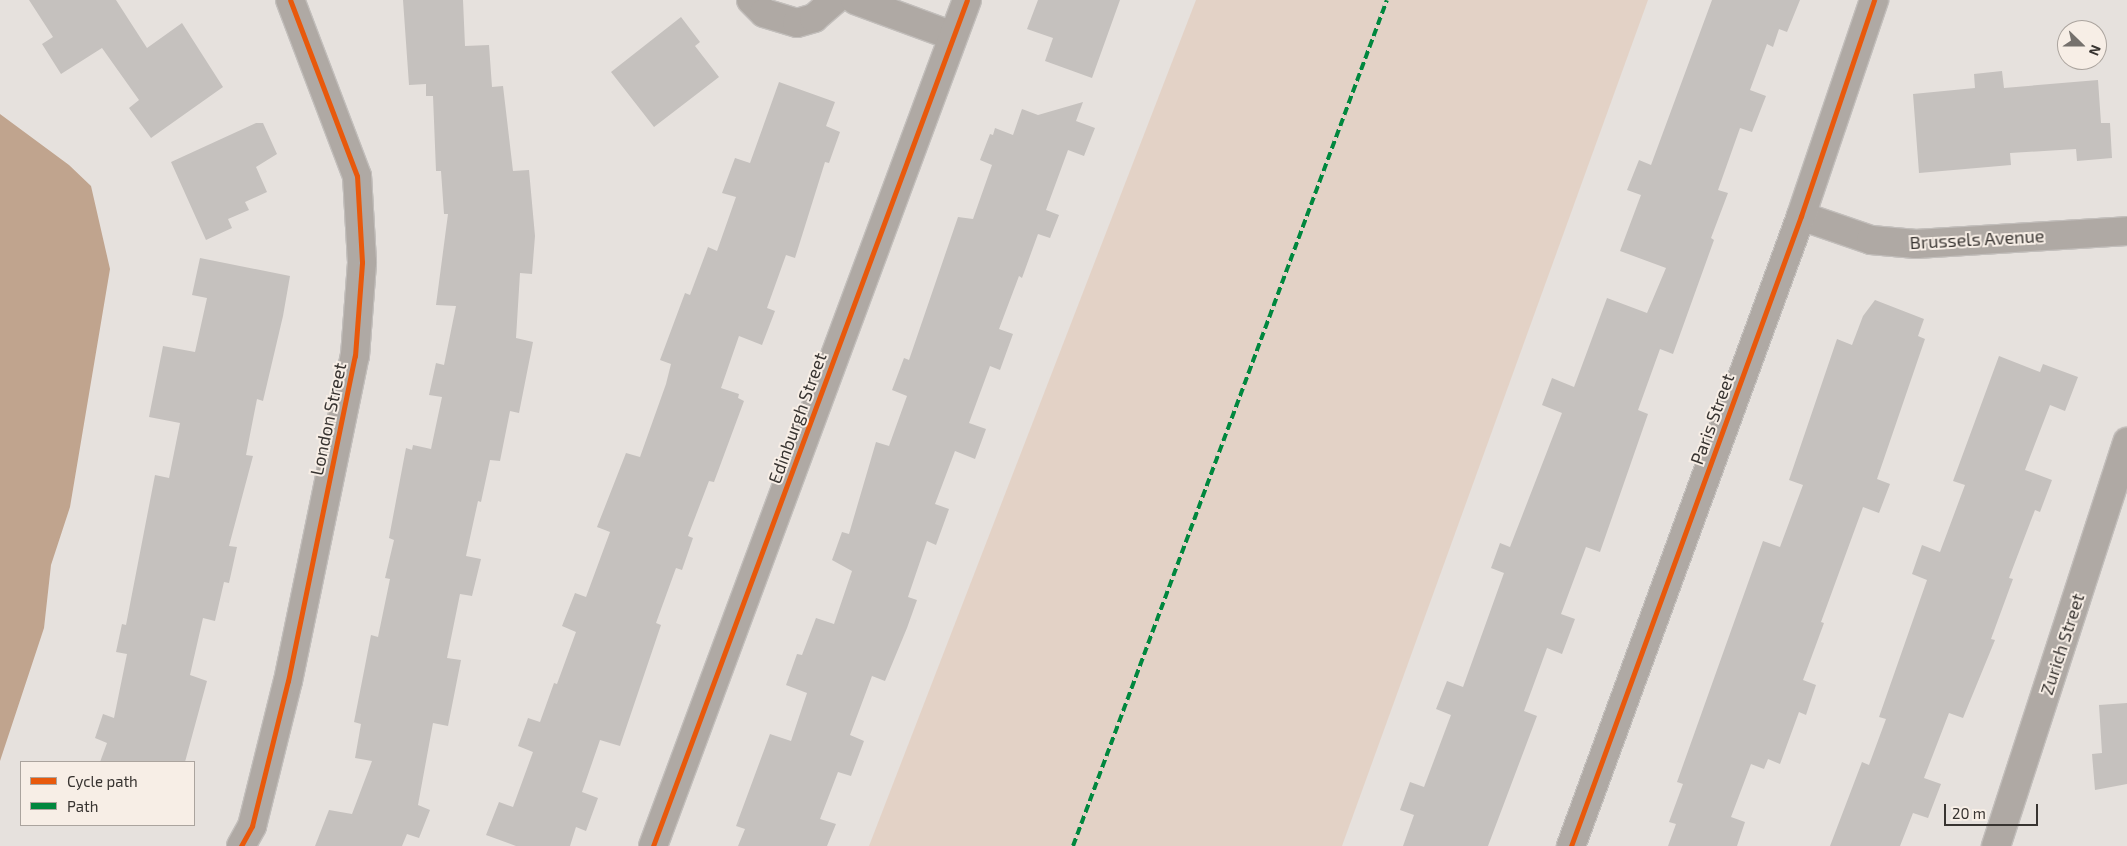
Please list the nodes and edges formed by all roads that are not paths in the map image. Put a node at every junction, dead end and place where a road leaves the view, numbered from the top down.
1 (290, 0) edge
2 (751, 0) edge
3 (835, 0) edge
4 (855, 0) edge
5 (966, 0) edge
6 (1874, 0) edge
7 (953, 36) junction
8 (1800, 216) junction
9 (2127, 231) edge
10 (2127, 442) edge
11 (2005, 844) edge
12 (242, 846) edge
13 (653, 846) edge
14 (1571, 846) edge

1 - 12 street, London Street
2 - 3 street
4 - 7 street
5 - 7 street, Edinburgh Street
6 - 8 street, Paris Street
7 - 13 street, Edinburgh Street
8 - 9 street, Brussels Avenue
8 - 14 street, Paris Street
10 - 11 street, Zurich Street

